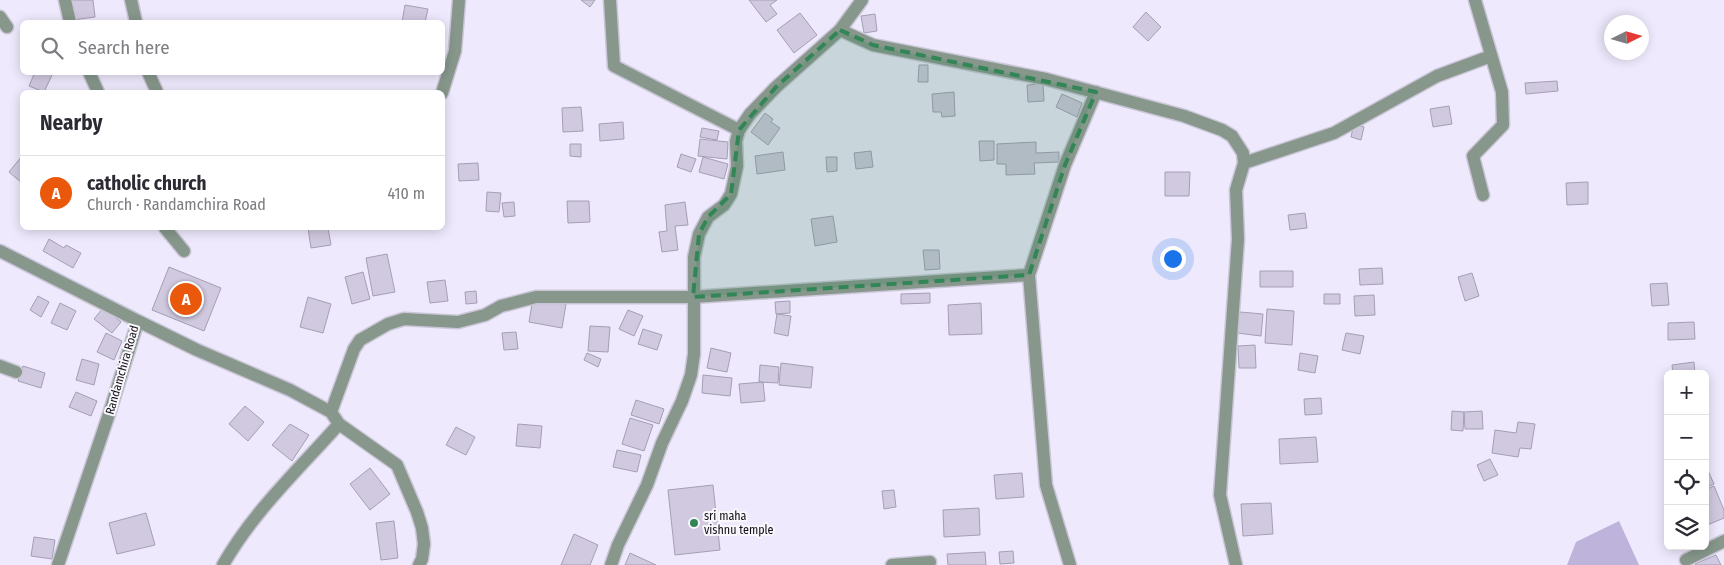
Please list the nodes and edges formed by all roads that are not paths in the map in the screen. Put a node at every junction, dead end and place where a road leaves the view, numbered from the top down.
1 (64, 0) edge
2 (131, 0) edge
3 (459, 0) edge
4 (610, 0) edge
5 (862, 0) edge
6 (1475, 0) edge
7 (69, 20) edge
8 (136, 20) edge
9 (840, 30) junction
10 (1491, 56) junction
11 (90, 75) edge
12 (149, 75) edge
13 (97, 90) edge
14 (156, 90) edge
15 (443, 90) edge
16 (1096, 92) junction
17 (739, 130) junction
18 (1244, 163) junction
19 (1483, 194) dead end
20 (167, 230) edge
21 (0, 250) edge
22 (184, 251) dead end
23 (1029, 276) junction
24 (693, 297) junction
25 (138, 321) junction
26 (0, 366) edge
27 (16, 372) dead end
28 (331, 412) junction
29 (339, 424) junction
30 (1724, 541) edge
31 (1686, 560) dead end
32 (930, 562) dead end
33 (58, 565) edge
34 (223, 565) edge
35 (419, 565) edge
36 (611, 565) edge
37 (892, 565) edge
38 (1070, 565) edge
39 (1236, 565) edge

1 - 7 street
2 - 8 street
3 - 15 street
4 - 17 street
5 - 9 street
6 - 10 street
9 - 16 street
9 - 17 street
10 - 18 street
10 - 19 street
11 - 13 street
12 - 14 street
16 - 18 street
16 - 23 street
17 - 24 street
18 - 39 street
20 - 22 street
21 - 25 street, Randamchira Road
23 - 24 street
23 - 38 street
24 - 28 street
24 - 36 street
25 - 28 street
25 - 33 street, Randamchira Road
26 - 27 street
28 - 29 street
29 - 34 street
29 - 35 street
30 - 31 street
32 - 37 street

